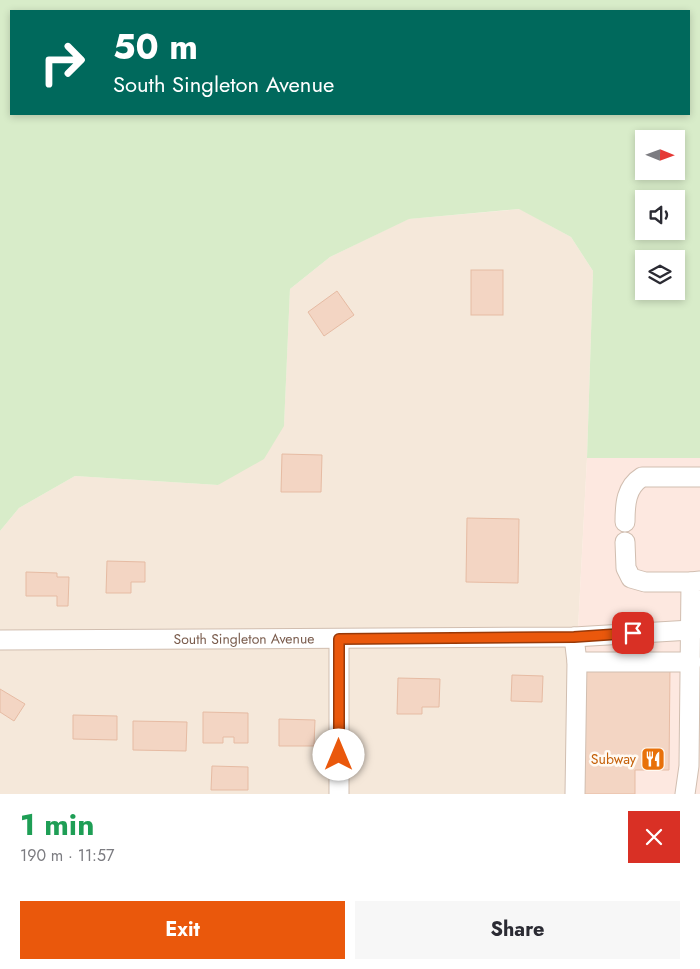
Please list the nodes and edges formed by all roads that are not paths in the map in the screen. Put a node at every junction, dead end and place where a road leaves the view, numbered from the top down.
1 (700, 477) edge
2 (625, 522) dead end
3 (625, 542) dead end
4 (695, 581) edge
5 (697, 630) edge
6 (574, 637) junction
7 (339, 639) junction
8 (0, 640) edge
9 (576, 662) junction
10 (691, 662) junction
11 (339, 794) edge
12 (575, 794) edge
13 (685, 794) edge

1 - 2 street
3 - 4 street
4 - 5 street
5 - 6 street, South Singleton Avenue
5 - 10 street
6 - 7 street, South Singleton Avenue
6 - 9 street
7 - 8 street, South Singleton Avenue
7 - 11 street
9 - 10 street
9 - 12 street
10 - 13 street

